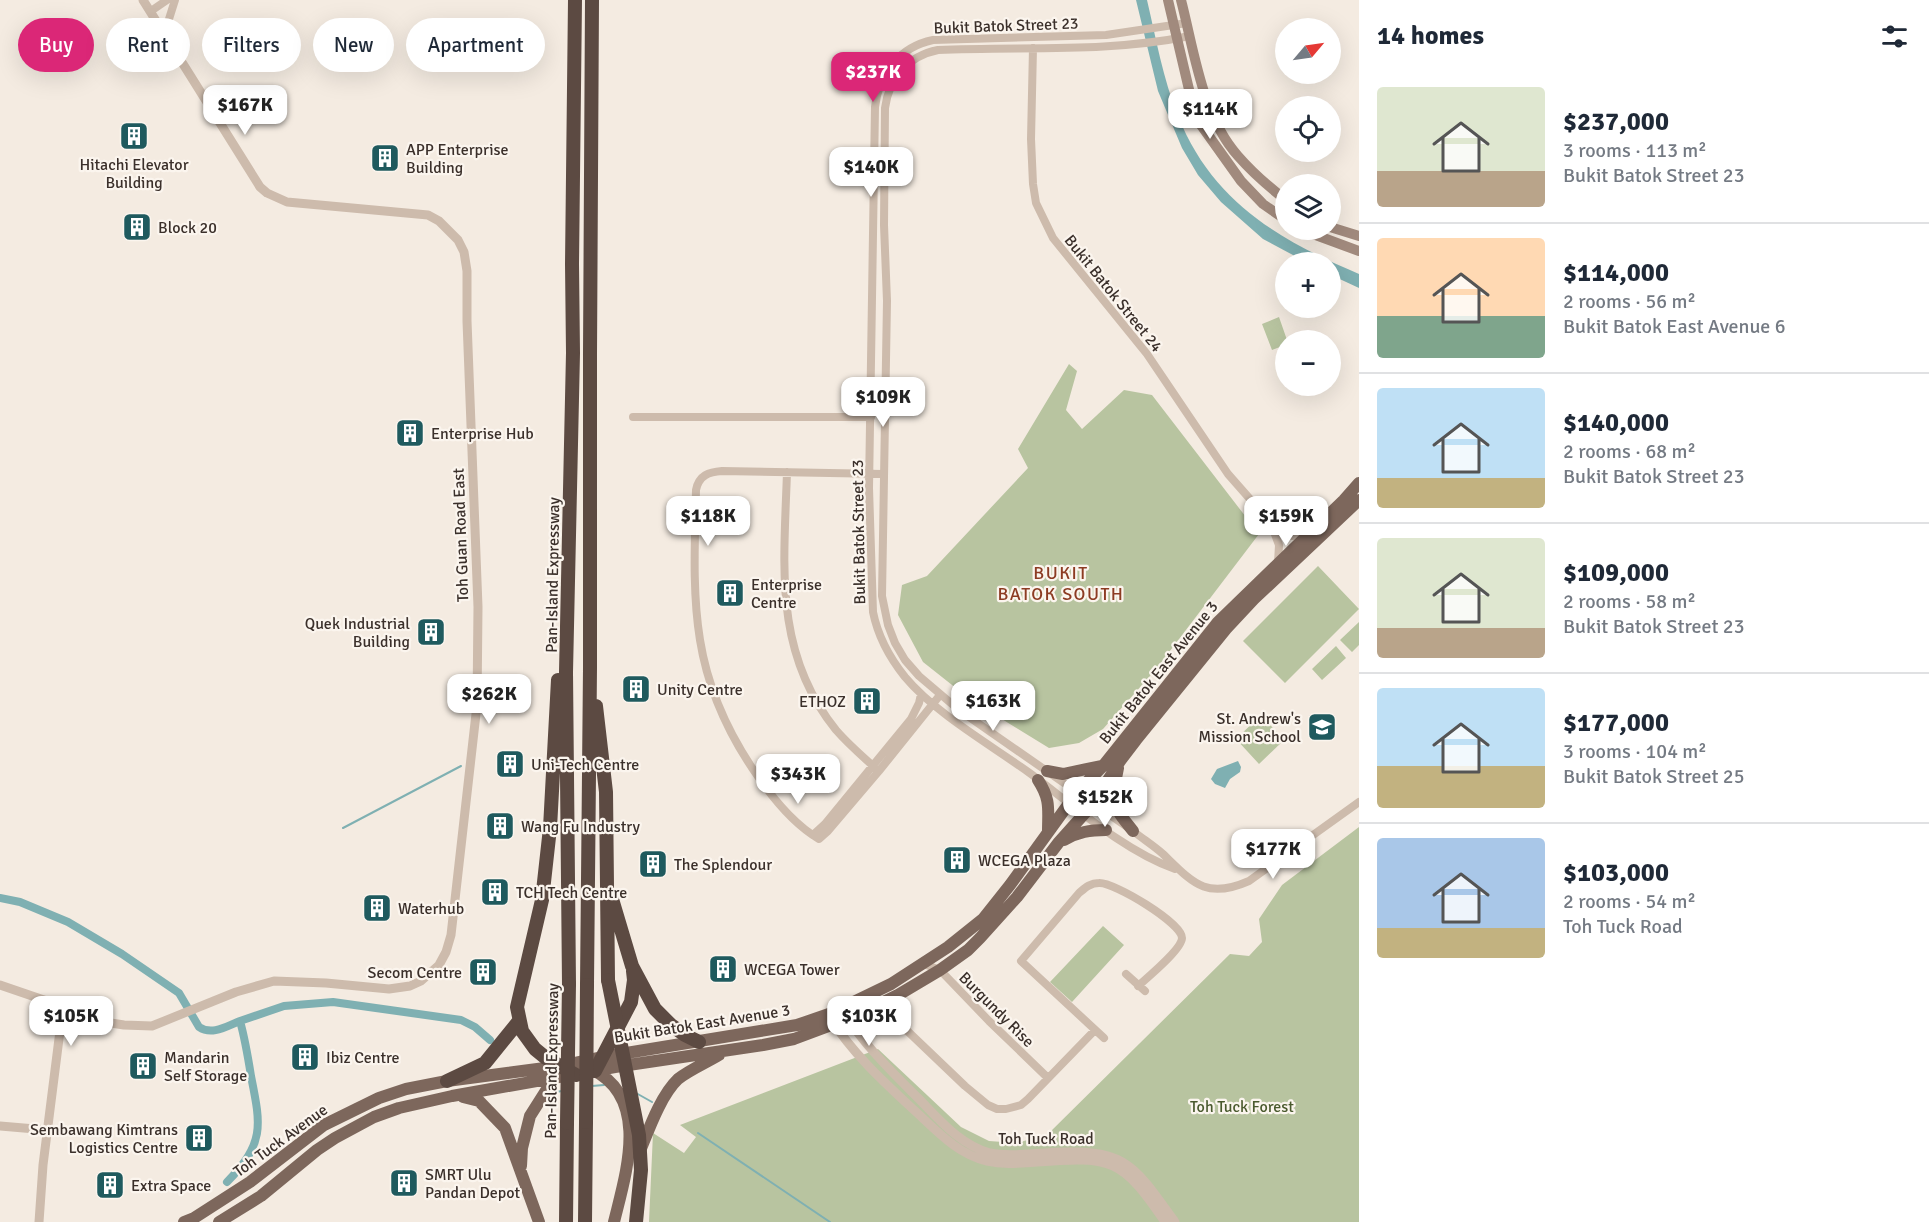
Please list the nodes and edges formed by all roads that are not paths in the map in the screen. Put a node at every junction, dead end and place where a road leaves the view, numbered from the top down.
1 (143, 0) edge
2 (167, 0) edge
3 (175, 0) edge
4 (575, 0) edge
5 (592, 0) edge
6 (600, 0) edge
7 (1168, 0) edge
8 (1181, 0) edge
9 (151, 12) junction
10 (155, 18) edge
11 (169, 18) edge
12 (1187, 24) junction
13 (1173, 26) junction
14 (1190, 36) junction
15 (1176, 39) junction
16 (1033, 48) junction
17 (189, 72) edge
18 (592, 82) junction
19 (1275, 190) edge
20 (1275, 212) edge
21 (1341, 230) edge
22 (1359, 236) edge
23 (1329, 240) edge
24 (1359, 251) edge
25 (633, 417) dead end
26 (871, 417) junction
27 (787, 472) junction
28 (869, 473) junction
29 (883, 474) junction
30 (1359, 483) edge
31 (1359, 500) edge
32 (1270, 521) junction
33 (1308, 534) junction
34 (1278, 564) junction
35 (567, 579) junction
36 (590, 668) junction
37 (921, 694) junction
38 (940, 695) junction
39 (932, 704) junction
40 (1120, 761) junction
41 (1103, 766) junction
42 (876, 769) junction
43 (1042, 776) junction
44 (1078, 791) junction
45 (1069, 802) junction
46 (1359, 802) edge
47 (1093, 804) junction
48 (1084, 814) junction
49 (1106, 830) junction
50 (1133, 831) junction
51 (1048, 834) junction
52 (1059, 842) junction
53 (1177, 870) junction
54 (607, 879) junction
55 (924, 964) junction
56 (632, 966) junction
57 (940, 970) junction
58 (1126, 974) dead end
59 (0, 985) edge
60 (63, 1007) junction
61 (844, 1014) junction
62 (832, 1019) junction
63 (519, 1021) junction
64 (898, 1022) dead end
65 (1095, 1030) junction
66 (1104, 1038) dead end
67 (699, 1042) junction
68 (725, 1051) junction
69 (602, 1057) junction
70 (560, 1066) junction
71 (576, 1069) junction
72 (595, 1071) junction
73 (1048, 1078) junction
74 (554, 1079) junction
75 (447, 1081) junction
76 (452, 1096) junction
77 (0, 1126) edge
78 (47, 1130) junction
79 (521, 1170) junction
80 (622, 1190) junction
81 (39, 1222) edge
82 (184, 1222) edge
83 (219, 1222) edge
84 (539, 1222) edge
85 (566, 1222) edge
86 (585, 1222) edge
87 (614, 1222) edge
88 (636, 1222) edge
89 (1165, 1222) edge
90 (1175, 1222) edge

1 - 9 street, Toh Guan Road East
2 - 9 street
3 - 11 street
4 - 35 highway, Pan-Island Expressway
5 - 18 highway, Pan-Island Expressway
6 - 18 highway
7 - 13 main road
8 - 12 main road
9 - 10 street, Toh Guan Road East
12 - 13 street, Bukit Batok Street 23
12 - 14 main road
13 - 15 main road
13 - 26 street, Bukit Batok Street 23
14 - 15 street, Bukit Batok Street 23
14 - 19 main road
15 - 16 street, Bukit Batok Street 23
15 - 20 main road
16 - 29 street, Bukit Batok Street 23
16 - 32 street, Bukit Batok Street 24
17 - 60 street, Toh Guan Road East
18 - 36 highway, Pan-Island Expressway
21 - 22 main road
23 - 24 main road
25 - 26 street
26 - 28 street, Bukit Batok Street 23
27 - 28 street
27 - 42 street
27 - 42 street
28 - 29 street
28 - 37 street, Bukit Batok Street 23
29 - 38 street, Bukit Batok Street 23
30 - 33 main road, Bukit Batok East Avenue 3
31 - 40 main road, Bukit Batok East Avenue 3
32 - 33 street, Bukit Batok Street 24
32 - 34 street, Bukit Batok Street 24
33 - 34 main road, Bukit Batok East Avenue 3
34 - 41 main road, Bukit Batok East Avenue 3
35 - 63 highway
35 - 85 highway, Pan-Island Expressway, bridge
36 - 54 highway
36 - 86 highway, Pan-Island Expressway, bridge
37 - 39 street, Bukit Batok Street 23
37 - 42 street
38 - 39 street
38 - 43 street, Bukit Batok Street 23
39 - 42 street
39 - 43 street, Bukit Batok Street 23
40 - 47 main road, Bukit Batok East Avenue 3
40 - 50 main road
41 - 43 main road
41 - 44 main road, Bukit Batok East Avenue 3
43 - 44 street, Bukit Batok Street 23
43 - 45 street, Bukit Batok Street 23
43 - 51 main road
44 - 45 main road, Bukit Batok East Avenue 3
44 - 47 street, Bukit Batok Street 23
45 - 48 street, Bukit Batok Street 23
45 - 51 main road, Bukit Batok East Avenue 3
46 - 53 street
47 - 48 main road, Bukit Batok East Avenue 3
47 - 50 street, Bukit Batok Street 23
48 - 49 street, Bukit Batok Street 23
48 - 52 main road, Bukit Batok East Avenue 3
49 - 52 main road
49 - 53 street, Bukit Batok Street 23
50 - 53 street, Bukit Batok Street 23
51 - 55 main road, Bukit Batok East Avenue 3
52 - 57 main road, Bukit Batok East Avenue 3
54 - 56 highway
54 - 88 highway, bridge
55 - 57 street, Burgundy Rise
55 - 61 main road, Bukit Batok East Avenue 3
56 - 67 highway
56 - 69 highway
57 - 61 main road, Bukit Batok East Avenue 3
57 - 73 street, Burgundy Rise
58 - 65 street
59 - 60 street, Toh Guan Road East
60 - 78 street
61 - 62 main road, Bukit Batok East Avenue 3
61 - 90 street, Toh Tuck Road
62 - 67 main road, Bukit Batok East Avenue 3
62 - 68 main road, Bukit Batok East Avenue 3
62 - 89 street, Toh Tuck Road
63 - 70 highway
63 - 75 highway
64 - 73 street
65 - 66 street
65 - 73 street
67 - 69 main road, Bukit Batok East Avenue 3
68 - 72 main road, Bukit Batok East Avenue 3
68 - 80 main road
69 - 71 main road, Bukit Batok East Avenue 3
69 - 72 highway
70 - 71 highway
70 - 74 main road
70 - 75 main road, Toh Tuck Avenue
71 - 72 main road, Bukit Batok East Avenue 3
71 - 74 main road, Toh Tuck Avenue
72 - 80 main road
74 - 76 main road, Toh Tuck Avenue
74 - 79 main road
75 - 82 main road, Toh Tuck Avenue
76 - 79 main road
76 - 83 main road, Toh Tuck Avenue
77 - 78 street
78 - 81 street
79 - 84 main road
80 - 87 main road

